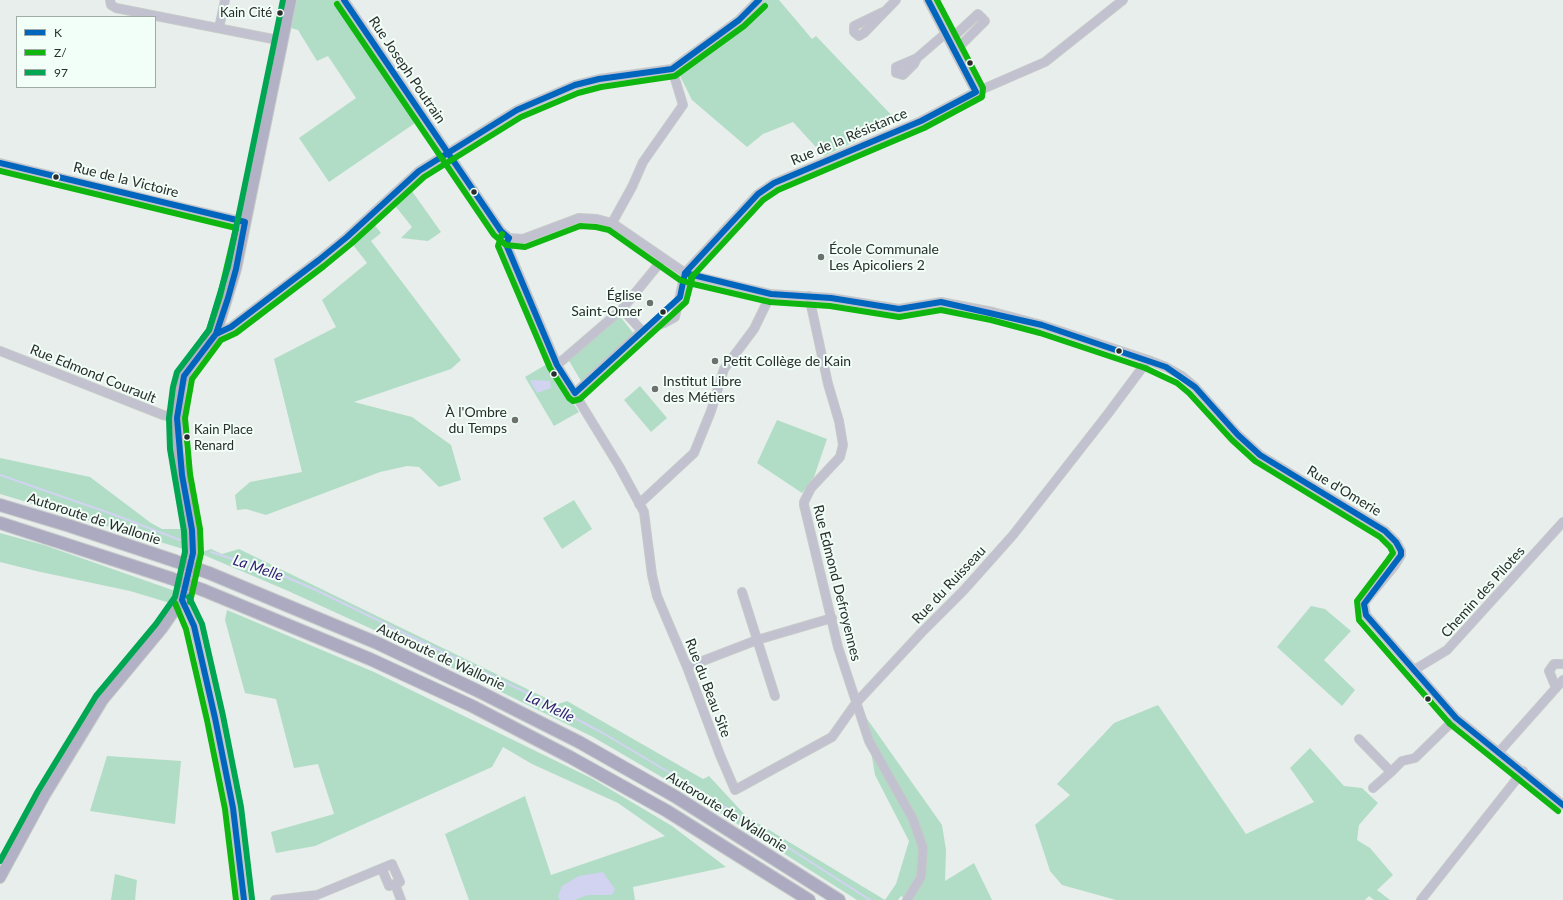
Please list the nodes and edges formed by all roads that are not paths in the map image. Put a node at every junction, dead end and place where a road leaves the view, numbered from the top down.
1 (110, 0) edge
2 (225, 0) edge
3 (291, 0) edge
4 (344, 0) edge
5 (759, 0) edge
6 (896, 0) edge
7 (928, 0) edge
8 (1123, 0) edge
9 (883, 12) dead end
10 (219, 28) junction
11 (948, 37) junction
12 (283, 41) junction
13 (955, 51) junction
14 (917, 58) dead end
15 (672, 69) junction
16 (976, 92) junction
17 (449, 153) junction
18 (0, 163) edge
19 (245, 222) junction
20 (612, 223) junction
21 (509, 238) junction
22 (663, 259) junction
23 (685, 273) junction
24 (771, 294) junction
25 (810, 296) junction
26 (622, 309) junction
27 (644, 330) junction
28 (216, 334) junction
29 (0, 351) edge
30 (1148, 360) junction
31 (557, 364) junction
32 (575, 393) junction
33 (177, 418) junction
34 (639, 504) junction
35 (0, 505) edge
36 (1563, 522) edge
37 (0, 523) edge
38 (742, 592) dead end
39 (182, 600) junction
40 (832, 618) junction
41 (757, 640) junction
42 (1563, 664) edge
43 (687, 667) junction
44 (1414, 670) junction
45 (1563, 680) edge
46 (1556, 688) junction
47 (775, 696) dead end
48 (856, 703) junction
49 (1456, 718) junction
50 (1359, 739) dead end
51 (1499, 752) junction
52 (1523, 771) junction
53 (1390, 772) junction
54 (1373, 788) dead end
55 (736, 790) joint
56 (1563, 805) edge
57 (0, 878) edge
58 (244, 900) edge
59 (275, 900) edge
60 (401, 900) edge
61 (808, 900) edge
62 (839, 900) edge
63 (907, 900) edge
64 (1421, 900) edge

1 - 10 street
2 - 10 street
3 - 12 main road
4 - 17 street, Rue Joseph Poutrain
5 - 15 street
6 - 9 street
7 - 11 street
8 - 16 street, Rue de la Résistance
10 - 12 street
11 - 13 street
11 - 13 street
11 - 14 street
12 - 19 main road
13 - 16 street
15 - 17 street
15 - 20 street
16 - 23 street, Rue de la Résistance
17 - 21 street, Rue Joseph Poutrain
17 - 28 street
18 - 19 street, Rue de la Victoire
19 - 28 main road
20 - 21 street
20 - 22 street
21 - 31 street, Rue du Beau Site
22 - 23 street
22 - 26 street
23 - 24 street
23 - 27 street
24 - 25 street
24 - 34 street
25 - 30 street
25 - 40 street, Rue Edmond Defroyennes
26 - 27 street
26 - 31 street
27 - 32 street
28 - 33 main road
29 - 33 street, Rue Edmond Courault
30 - 44 street, Rue d'Omerie
30 - 48 street, Rue du Ruisseau
31 - 32 street, Rue du Beau Site
32 - 34 street, Rue du Beau Site
33 - 39 main road
34 - 43 street, Rue du Beau Site
35 - 62 highway, Autoroute de Wallonie, bridge
36 - 44 street, Chemin des Pilotes
37 - 61 highway, bridge
38 - 41 street
39 - 57 main road
39 - 58 street
40 - 41 street
40 - 48 street, Rue Edmond Defroyennes
41 - 43 street
41 - 47 street
42 - 46 street
43 - 55 street, Rue du Beau Site
44 - 49 street, Rue d'Omerie
45 - 46 street
46 - 51 street
48 - 55 street, Rue du Ruisseau
48 - 63 street, Rue Edmond Defroyennes
49 - 51 street, Rue d'Omerie
49 - 53 street
50 - 53 street
51 - 52 street, Rue d'Omerie
52 - 56 street, Rue d'Omerie
52 - 64 street
53 - 54 street
59 - 60 street

